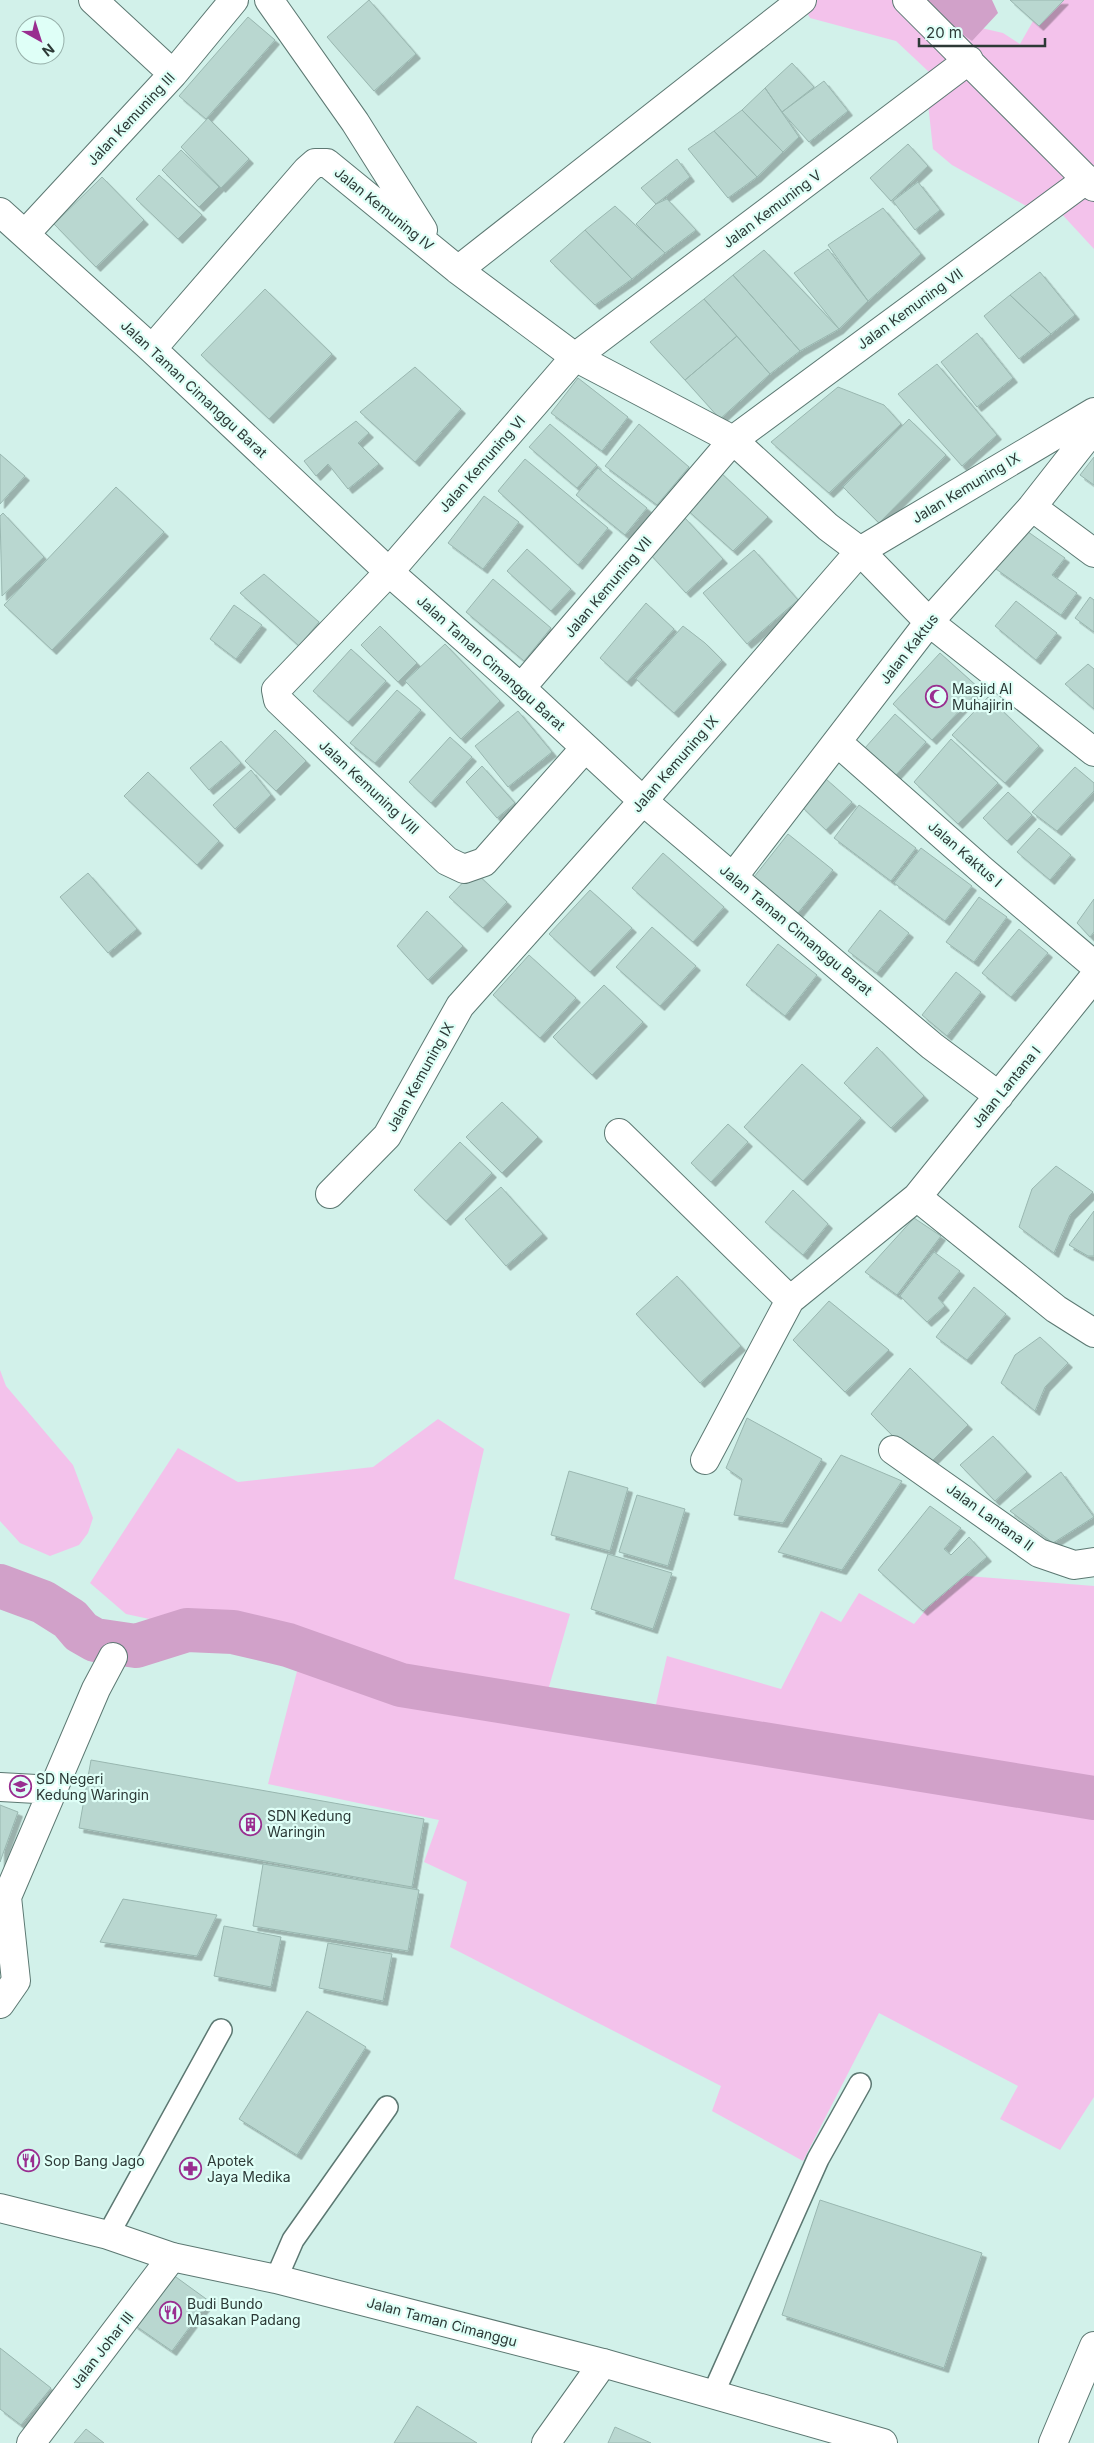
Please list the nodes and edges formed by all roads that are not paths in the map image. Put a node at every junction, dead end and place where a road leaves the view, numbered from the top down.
1 (93, 0) edge
2 (234, 0) edge
3 (269, 0) edge
4 (802, 0) edge
5 (907, 0) edge
6 (968, 60) junction
7 (173, 74) junction
8 (1091, 183) edge
9 (0, 212) edge
10 (25, 234) junction
11 (435, 248) junction
12 (458, 270) junction
13 (152, 349) junction
14 (575, 357) junction
15 (1094, 412) edge
16 (1094, 428) edge
17 (733, 440) junction
18 (1032, 507) junction
19 (860, 551) junction
20 (1094, 553) edge
21 (389, 572) junction
22 (929, 622) junction
23 (521, 688) junction
24 (837, 742) junction
25 (585, 748) junction
26 (1094, 752) edge
27 (643, 801) junction
28 (733, 877) junction
29 (1094, 965) edge
30 (1094, 977) edge
31 (998, 1096) junction
32 (619, 1133) dead end
33 (330, 1194) dead end
34 (917, 1197) junction
35 (790, 1300) junction
36 (1094, 1333) edge
37 (893, 1450) dead end
38 (705, 1460) dead end
39 (1094, 1562) edge
40 (113, 1658) dead end
41 (0, 1787) edge
42 (54, 1790) junction
43 (0, 2004) edge
44 (221, 2030) dead end
45 (860, 2084) dead end
46 (387, 2107) dead end
47 (0, 2208) edge
48 (108, 2235) junction
49 (172, 2258) junction
50 (276, 2279) junction
51 (1094, 2346) edge
52 (603, 2364) junction
53 (713, 2394) junction
54 (837, 2436) edge
55 (31, 2443) edge
56 (546, 2443) edge
57 (883, 2443) edge
58 (1053, 2443) edge

1 - 7 street
2 - 7 street, Jalan Kemuning III
3 - 11 street
4 - 12 street
5 - 6 street
6 - 8 street
6 - 14 street, Jalan Kemuning V
7 - 10 street, Jalan Kemuning III
8 - 17 street, Jalan Kemuning VII
9 - 10 street, Jalan Taman Cimanggu Barat
10 - 13 street, Jalan Taman Cimanggu Barat
11 - 12 street, Jalan Kemuning IV
11 - 13 street, Jalan Kemuning IV
12 - 14 street, Jalan Kemuning IV
13 - 21 street, Jalan Taman Cimanggu Barat
14 - 17 street
14 - 21 street, Jalan Kemuning VI
15 - 19 street, Jalan Kemuning IX
16 - 18 street, Jalan Kaktus
17 - 19 street
17 - 23 street, Jalan Kemuning VII
18 - 20 street
18 - 22 street, Jalan Kaktus
19 - 22 street
19 - 27 street, Jalan Kemuning IX
21 - 23 street, Jalan Taman Cimanggu Barat
21 - 25 street, Jalan Kemuning VIII
22 - 24 street, Jalan Kaktus
22 - 26 street
23 - 25 street, Jalan Taman Cimanggu Barat
24 - 28 street, Jalan Kaktus
24 - 29 street, Jalan Kaktus I
25 - 27 street, Jalan Taman Cimanggu Barat
27 - 28 street, Jalan Taman Cimanggu Barat
27 - 33 street, Jalan Kemuning IX
28 - 31 street, Jalan Taman Cimanggu Barat
30 - 31 street, Jalan Lantana I
31 - 34 street, Jalan Lantana I
32 - 35 street
34 - 35 street, Jalan Lantana I
34 - 36 street
35 - 38 street
37 - 39 street, Jalan Lantana II
40 - 42 street
41 - 42 street
42 - 43 street
44 - 48 lane
45 - 53 lane
46 - 50 lane
47 - 48 street, Jalan Taman Cimanggu
48 - 49 street, Jalan Taman Cimanggu
49 - 50 street, Jalan Taman Cimanggu
49 - 55 street, Jalan Johar III
50 - 52 street, Jalan Taman Cimanggu
51 - 58 street
52 - 53 street, Jalan Taman Cimanggu
52 - 56 street
53 - 54 street, Jalan Taman Cimanggu
54 - 57 street, Jalan Taman Cimanggu

